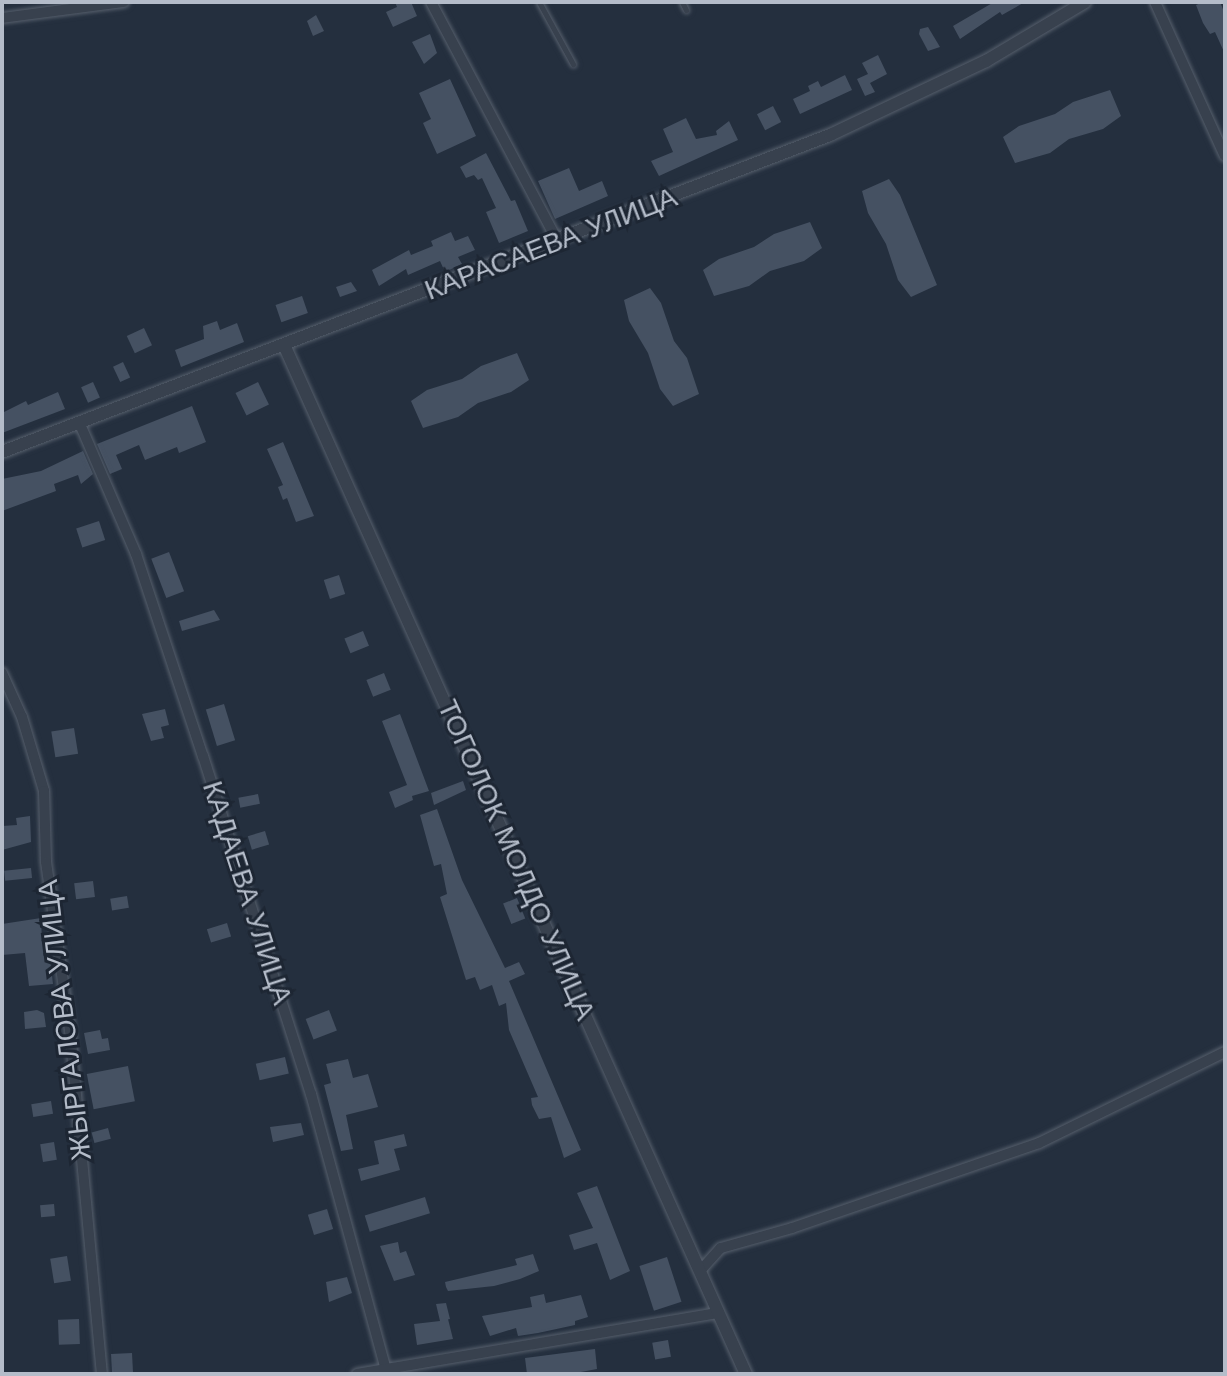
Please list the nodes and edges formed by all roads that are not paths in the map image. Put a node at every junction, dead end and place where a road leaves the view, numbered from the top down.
1 (124, 2) edge
2 (431, 2) edge
3 (447, 2) edge
4 (539, 2) edge
5 (682, 2) edge
6 (1085, 2) edge
7 (1155, 2) edge
8 (686, 10) dead end
9 (441, 17) junction
10 (2, 18) edge
11 (573, 64) dead end
12 (1225, 156) edge
13 (558, 242) junction
14 (285, 347) junction
15 (80, 424) junction
16 (2, 452) edge
17 (2, 673) edge
18 (1225, 1052) edge
19 (700, 1271) junction
20 (719, 1313) junction
21 (386, 1371) junction
22 (102, 1374) edge
23 (357, 1374) edge
24 (746, 1374) edge

1 - 10 street
2 - 9 street
3 - 9 street
4 - 11 lane
5 - 8 lane
6 - 13 street, КАРАСАЕВА УЛИЦА
7 - 12 street
9 - 13 street
13 - 14 street, КАРАСАЕВА УЛИЦА
14 - 15 street, КАРАСАЕВА УЛИЦА
14 - 19 street, ТОГОЛОК МОЛДО УЛИЦА
15 - 16 street, КАРАСАЕВА УЛИЦА
15 - 21 street, КАДАЕВА УЛИЦА
17 - 22 street, ЖЫРГАЛОВА УЛИЦА
18 - 19 street
19 - 20 street, ТОГОЛОК МОЛДО УЛИЦА
20 - 21 street
20 - 24 street, ТОГОЛОК МОЛДО УЛИЦА
21 - 23 street

